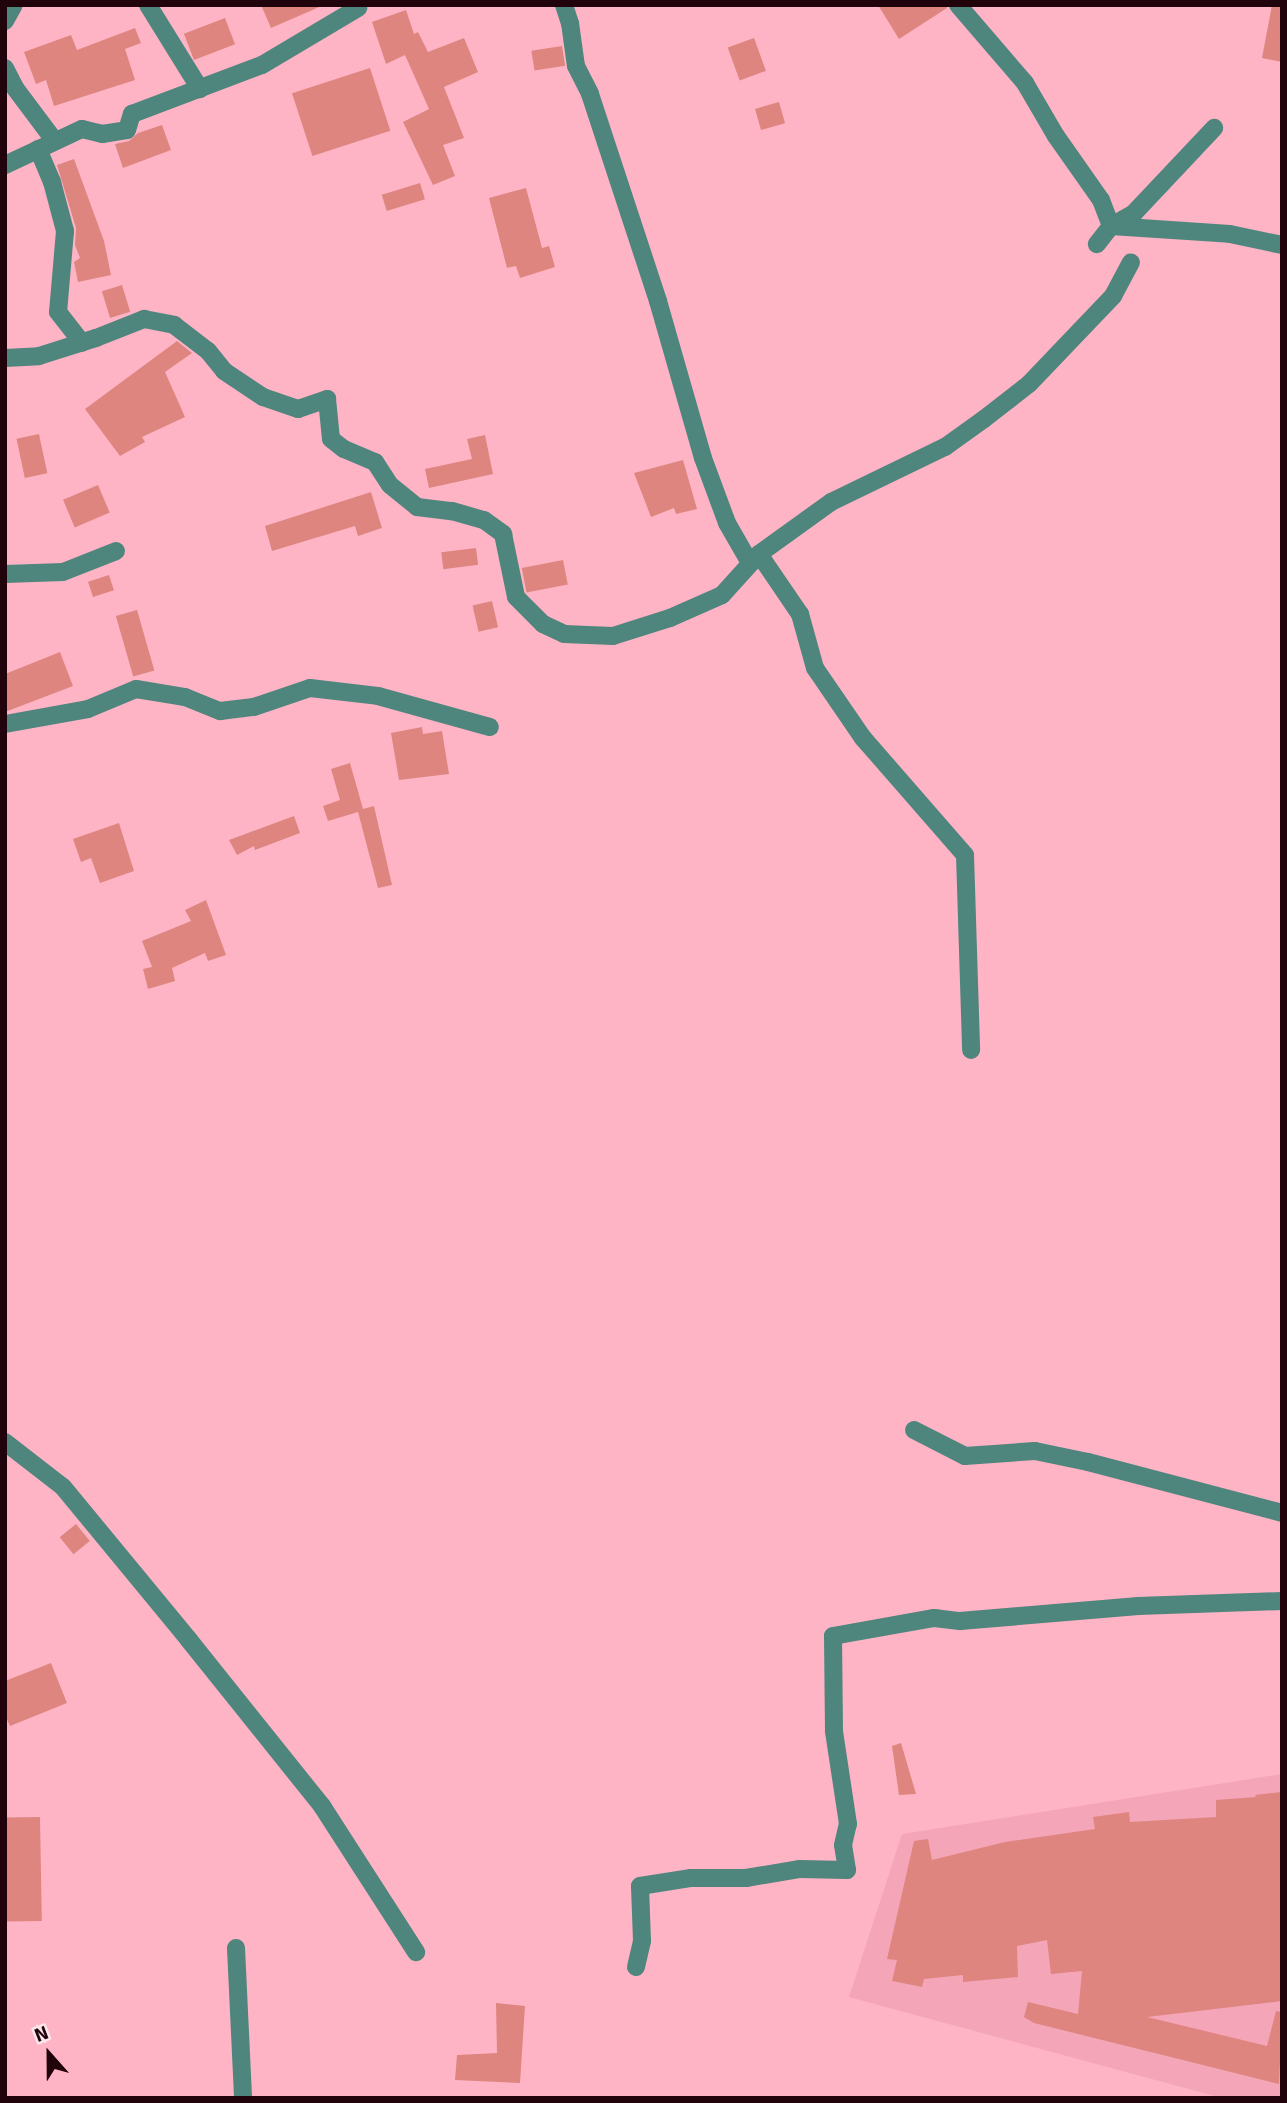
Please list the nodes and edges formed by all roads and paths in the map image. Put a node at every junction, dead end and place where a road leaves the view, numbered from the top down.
1 (14, 5) edge
2 (148, 5) edge
3 (564, 5) edge
4 (958, 5) edge
5 (355, 7) edge
6 (5, 21) edge
7 (5, 68) edge
8 (200, 89) junction
9 (1214, 128) dead end
10 (54, 140) junction
11 (38, 149) junction
12 (5, 165) edge
13 (1111, 226) junction
14 (1097, 244) dead end
15 (1282, 245) edge
16 (1130, 262) dead end
17 (82, 343) junction
18 (5, 358) edge
19 (116, 551) dead end
20 (755, 559) junction
21 (5, 574) edge
22 (5, 723) edge
23 (490, 727) dead end
24 (971, 1050) dead end
25 (914, 1430) dead end
26 (5, 1443) edge
27 (1282, 1513) edge
28 (1282, 1601) edge
29 (236, 1948) dead end
30 (416, 1952) dead end
31 (636, 1967) dead end
32 (243, 2098) edge

1 - 6 street
2 - 8 street
3 - 20 street
4 - 13 street
5 - 8 street
7 - 10 street
8 - 10 street
9 - 13 street
10 - 11 street
11 - 12 street
11 - 17 street
13 - 14 street
13 - 15 street
16 - 20 street
17 - 18 street
17 - 20 street
19 - 21 street
20 - 24 street
22 - 23 street
25 - 27 street
26 - 30 street
28 - 31 street
29 - 32 street

